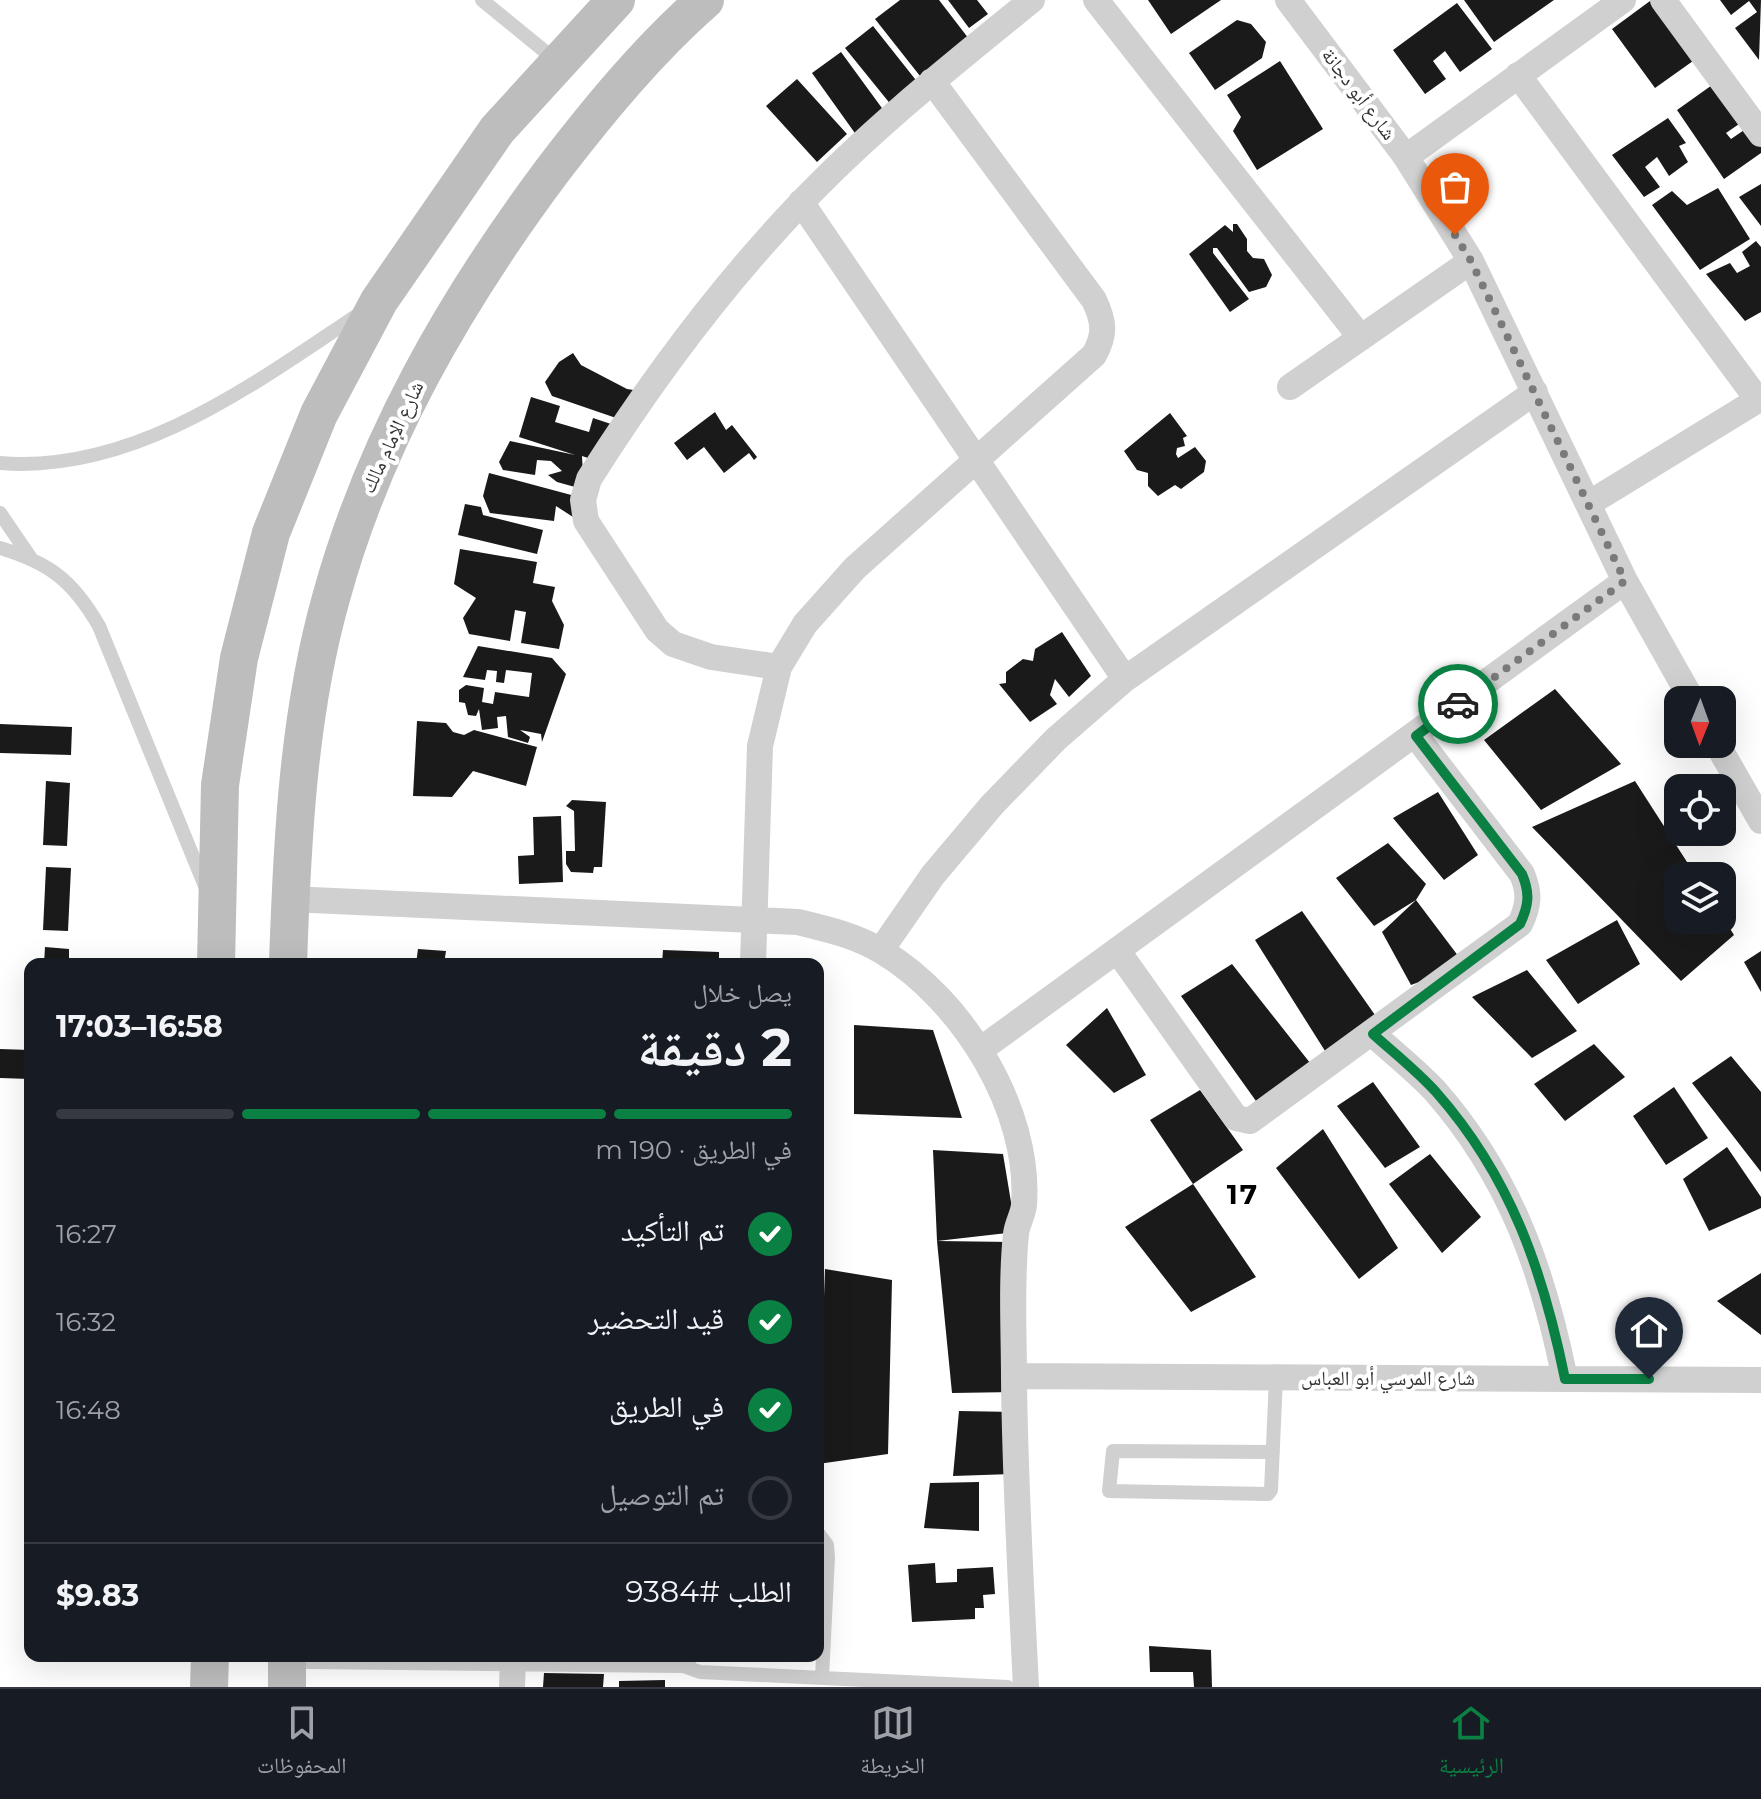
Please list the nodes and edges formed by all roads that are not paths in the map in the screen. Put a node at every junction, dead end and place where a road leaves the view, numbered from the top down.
1 (482, 0) edge
2 (616, 0) edge
3 (705, 0) edge
4 (1032, 0) edge
5 (1096, 0) edge
6 (1288, 0) edge
7 (1623, 0) edge
8 (1663, 0) edge
9 (559, 63) junction
10 (1518, 75) junction
11 (932, 81) junction
12 (1761, 134) edge
13 (1406, 157) junction
14 (801, 202) junction
15 (1471, 261) junction
16 (379, 301) junction
17 (1361, 338) junction
18 (1290, 387) dead end
19 (1535, 392) junction
20 (1760, 399) edge
21 (975, 458) junction
22 (0, 463) edge
23 (1588, 504) junction
24 (0, 513) edge
25 (0, 548) edge
26 (30, 557) junction
27 (1625, 581) junction
28 (779, 667) junction
29 (1125, 679) junction
30 (1684, 686) edge
31 (1416, 736) junction
32 (1725, 758) edge
33 (1761, 821) edge
34 (290, 899) junction
35 (217, 913) junction
36 (755, 919) junction
37 (881, 950) junction
38 (1117, 950) junction
39 (216, 958) edge
40 (288, 958) edge
41 (753, 958) edge
42 (1373, 1034) junction
43 (980, 1050) junction
44 (1014, 1376) junction
45 (1276, 1378) junction
46 (1565, 1379) junction
47 (1761, 1380) edge
48 (1273, 1452) junction
49 (824, 1541) edge
50 (824, 1638) edge
51 (210, 1662) edge
52 (287, 1662) edge
53 (513, 1662) edge
54 (684, 1662) edge
55 (823, 1662) edge
56 (822, 1678) junction
57 (209, 1687) edge
58 (287, 1687) edge
59 (512, 1687) edge
60 (1008, 1687) edge
61 (1026, 1687) edge

1 - 9 lane
2 - 9 street
3 - 34 street, شارع الإمام مالك
4 - 11 street
5 - 17 street
6 - 13 street, شارع أبو دجانة
7 - 10 street
8 - 12 street
9 - 16 street
10 - 13 street
10 - 20 street
11 - 14 street
11 - 21 street
13 - 15 street, شارع أبو دجانة
14 - 21 street
14 - 28 street
15 - 17 street
15 - 19 street, شارع أبو دجانة
16 - 22 lane
16 - 35 street
17 - 18 street
19 - 23 street, شارع أبو دجانة
19 - 29 street
20 - 23 street
21 - 28 street
21 - 29 street
23 - 27 street, شارع أبو دجانة
24 - 26 lane
25 - 26 lane
26 - 35 lane
27 - 30 street, شارع أبو دجانة
27 - 31 street
28 - 36 street
29 - 37 street
31 - 38 street
31 - 42 street
32 - 33 street
34 - 36 street
34 - 40 street, شارع الإمام مالك
35 - 39 street
36 - 37 street
36 - 41 street
37 - 43 street
38 - 42 street
38 - 43 street
42 - 46 street
43 - 44 street
44 - 45 street, شارع المرسي أبو العباس
44 - 61 street
45 - 46 street, شارع المرسي أبو العباس
45 - 48 lane
46 - 47 street, شارع المرسي أبو العباس
48 - 48 lane
49 - 50 lane
51 - 57 street
52 - 58 street
53 - 59 street
54 - 56 lane
55 - 56 lane
56 - 60 lane

